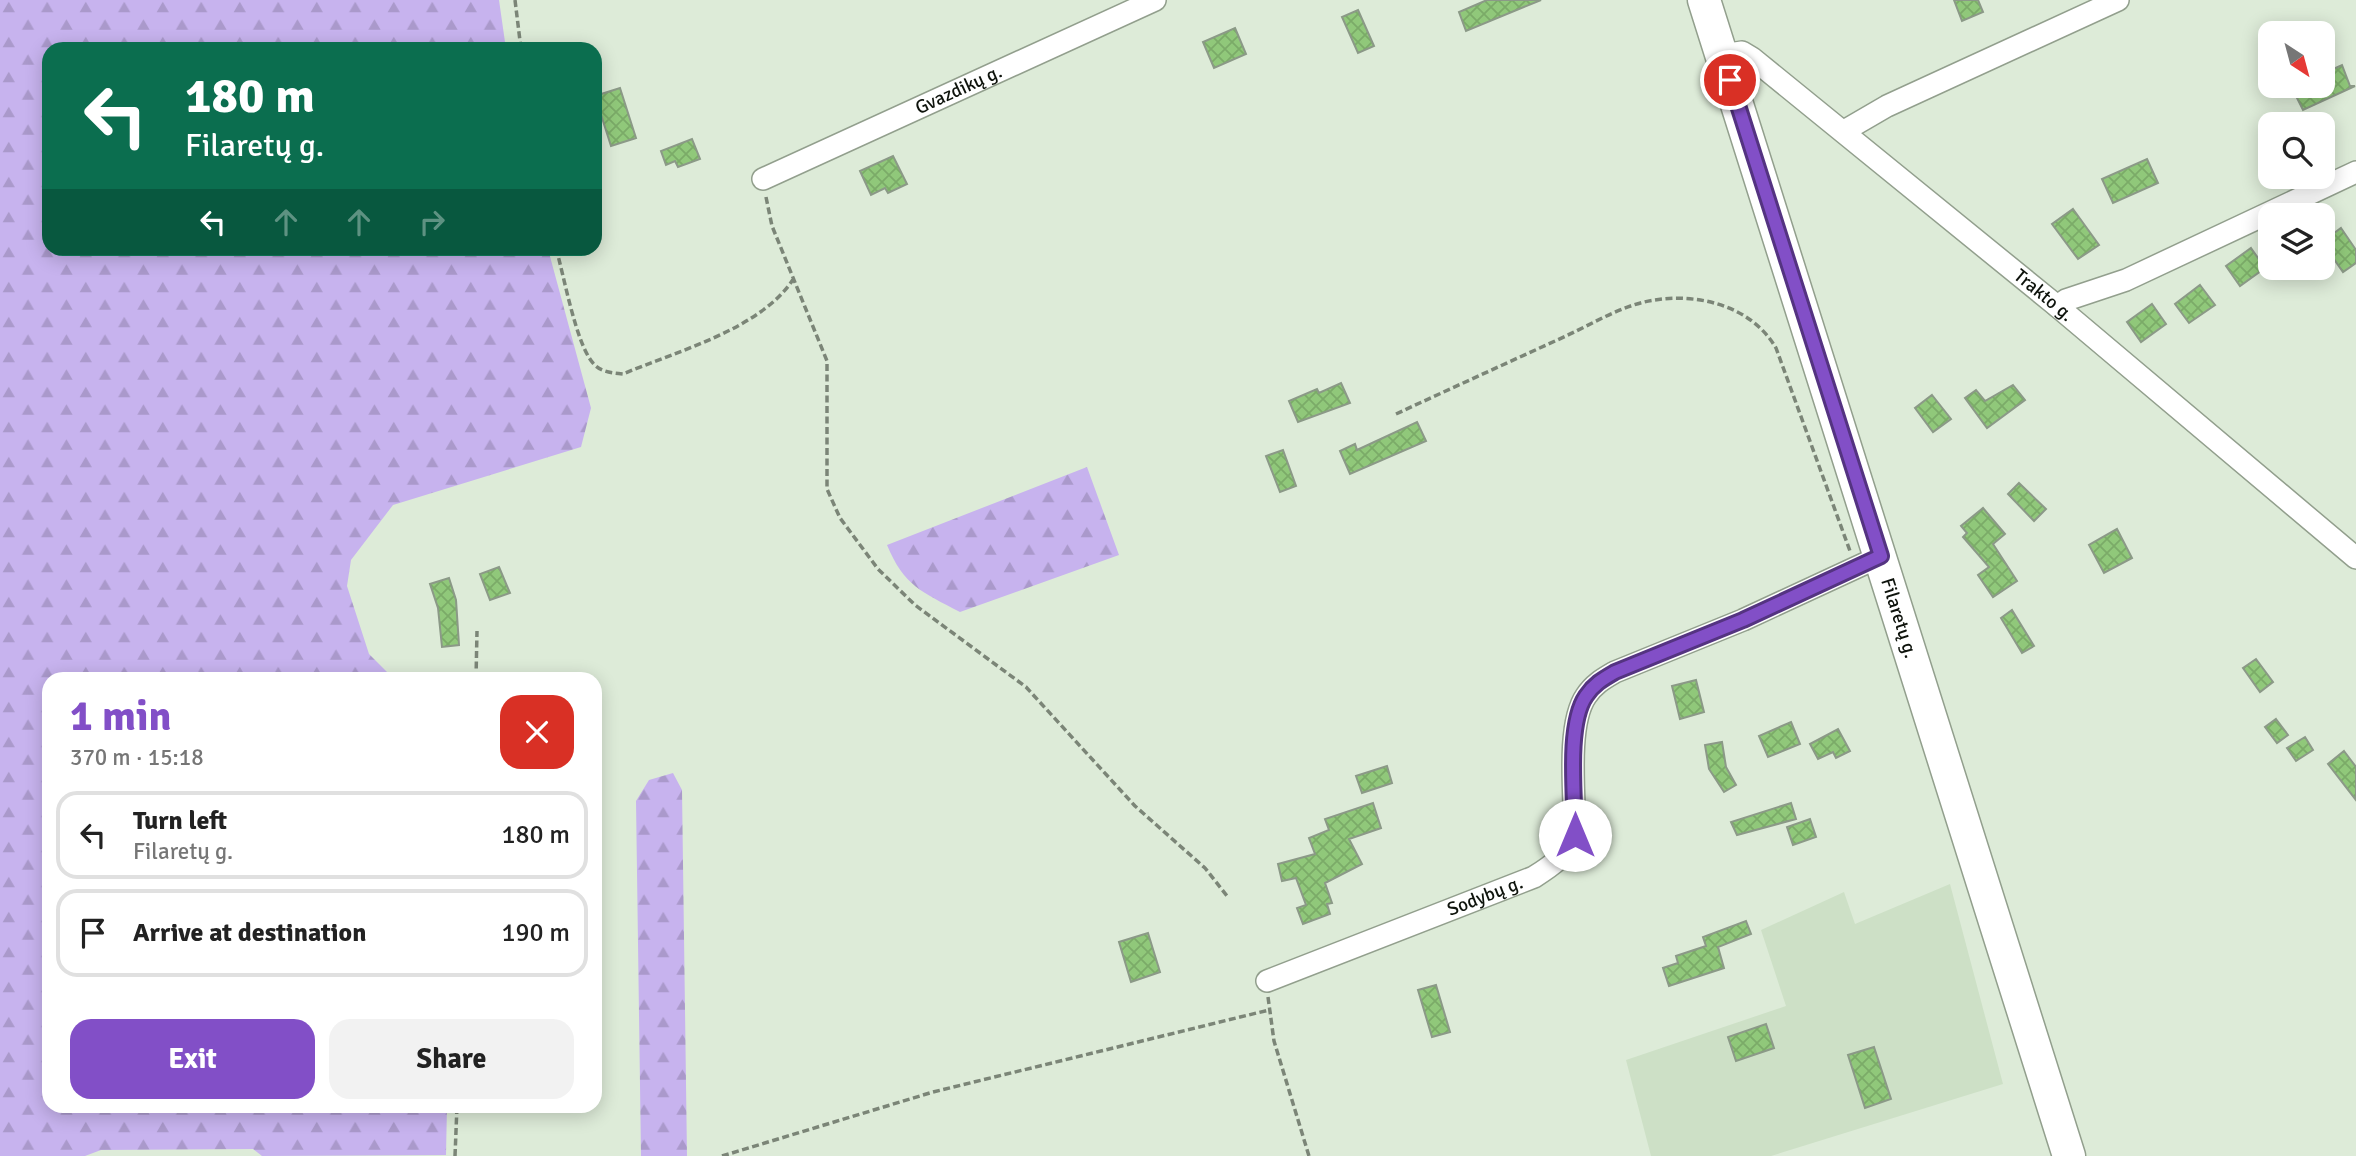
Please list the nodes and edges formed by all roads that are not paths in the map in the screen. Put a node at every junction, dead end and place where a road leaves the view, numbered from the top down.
1 (1155, 0) edge
2 (1704, 0) edge
3 (2118, 0) edge
4 (1722, 55) junction
5 (1844, 131) junction
6 (2356, 172) edge
7 (763, 179) road end
8 (2057, 306) junction
9 (2356, 558) edge
10 (1869, 563) junction
11 (1267, 981) road end
12 (2070, 1156) edge

1 - 7 street, Gvazdikų g.
2 - 4 main road, Filaretų g.
3 - 5 street
4 - 5 street, Trakto g.
4 - 10 main road, Filaretų g.
5 - 8 street, Trakto g.
6 - 8 street
8 - 9 street, Trakto g.
10 - 11 street, Sodybų g.
10 - 12 main road, Filaretų g.

